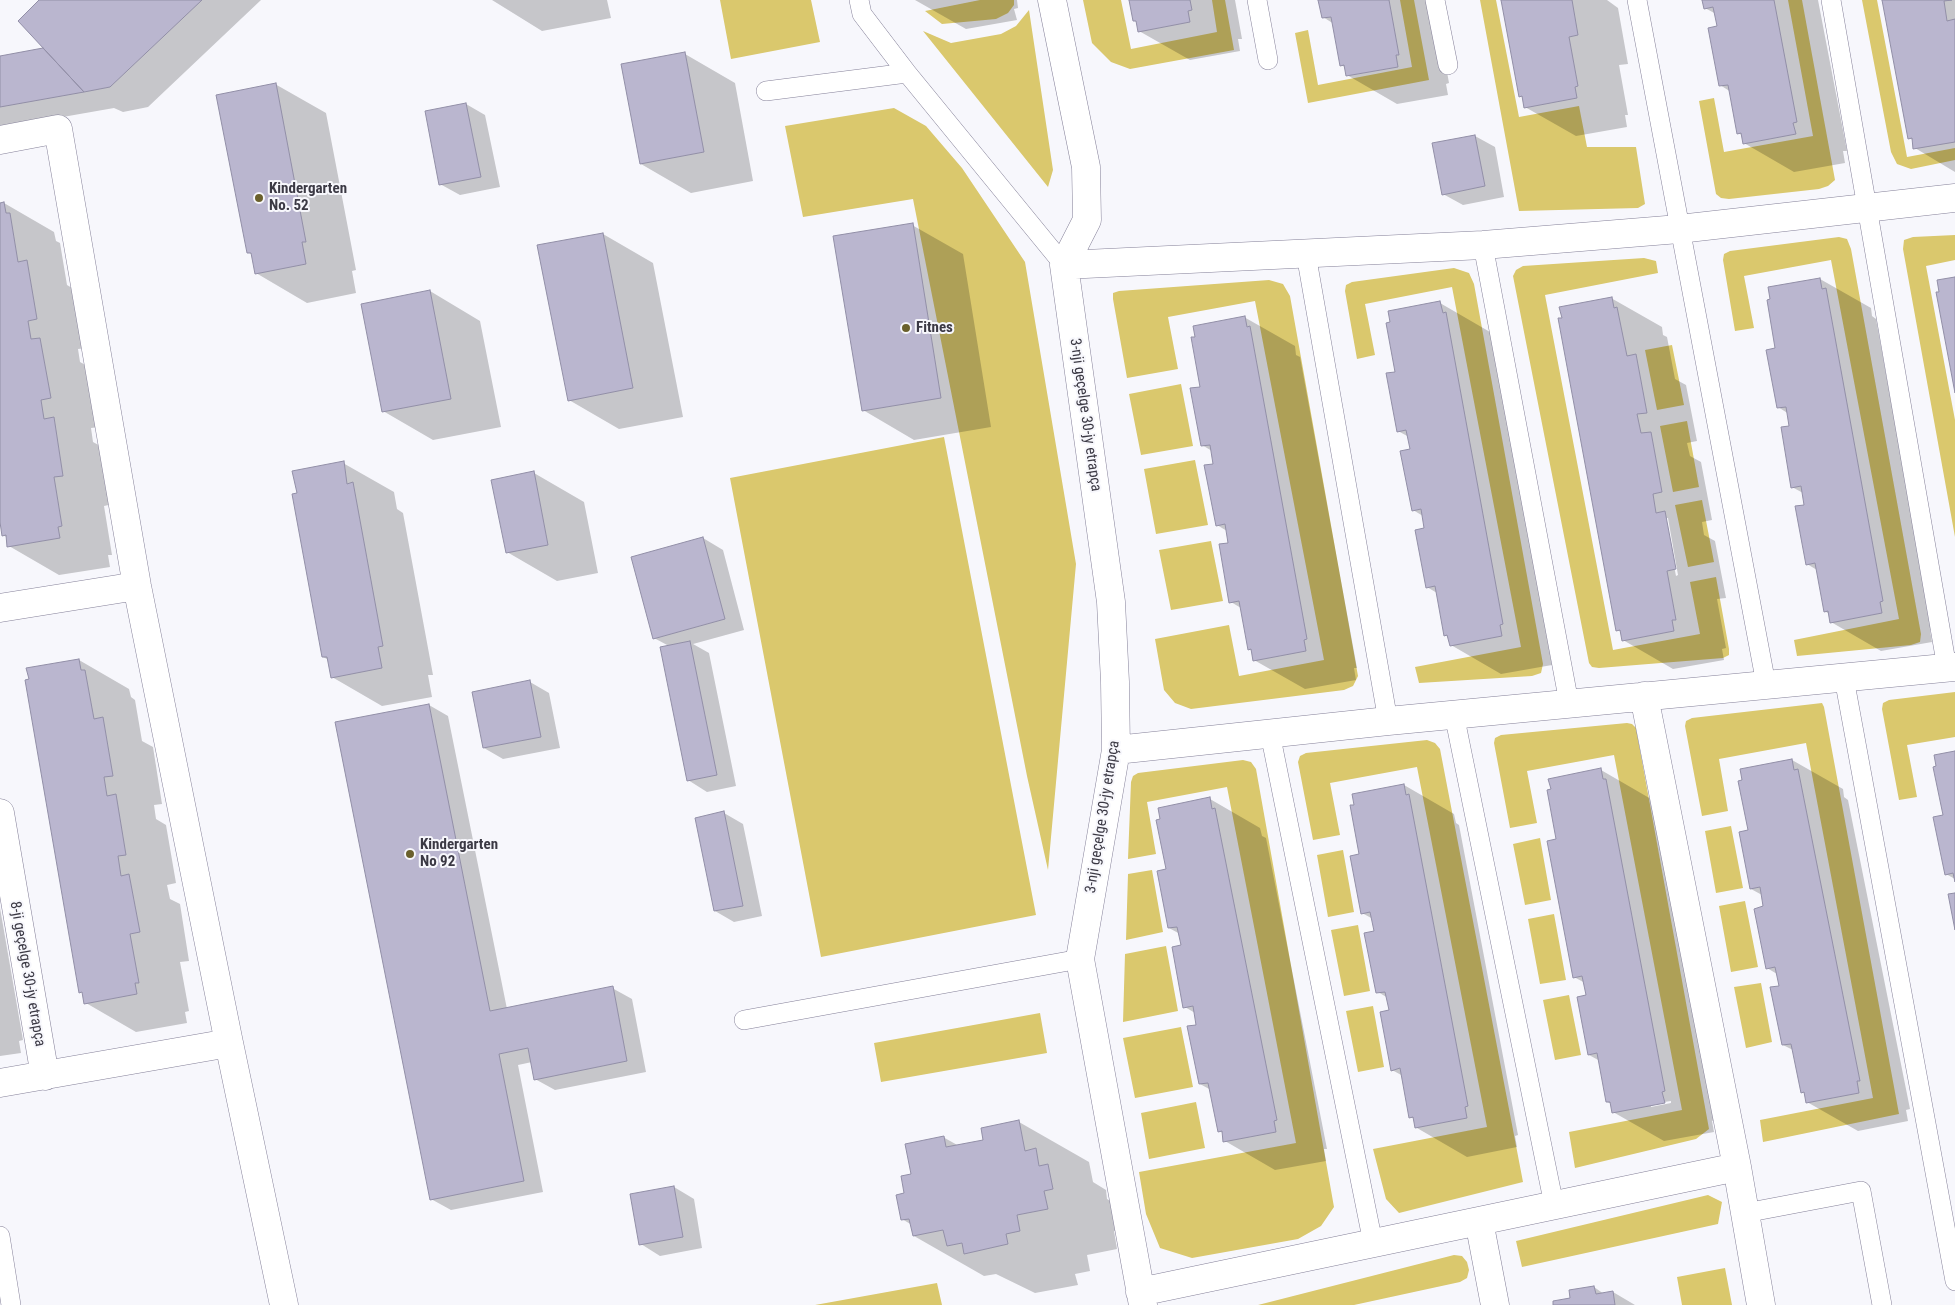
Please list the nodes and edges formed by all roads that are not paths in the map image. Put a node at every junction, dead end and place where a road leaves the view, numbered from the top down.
1 (859, 0) edge
2 (1052, 0) edge
3 (1257, 0) edge
4 (1435, 0) edge
5 (1638, 0) edge
6 (1831, 0) edge
7 (1268, 60) dead end
8 (1448, 65) dead end
9 (907, 73) junction
10 (766, 91) dead end
11 (0, 140) edge
12 (1955, 198) edge
13 (1868, 209) junction
14 (1679, 229) junction
15 (1483, 245) junction
16 (1306, 254) junction
17 (1064, 265) junction
18 (137, 586) junction
19 (0, 608) edge
20 (1951, 668) edge
21 (1844, 678) junction
22 (1766, 684) junction
23 (1644, 696) junction
24 (1569, 703) junction
25 (1454, 714) junction
26 (1388, 720) junction
27 (1270, 733) junction
28 (1116, 750) junction
29 (0, 813) edge
30 (1080, 959) junction
31 (744, 1020) dead end
32 (229, 1043) junction
33 (45, 1076) junction
34 (0, 1083) edge
35 (1737, 1167) junction
36 (1554, 1205) junction
37 (1745, 1213) junction
38 (1479, 1221) junction
39 (0, 1236) edge
40 (1373, 1243) junction
41 (1952, 1254) edge
42 (1955, 1281) edge
43 (1142, 1298) edge
44 (11, 1305) edge
45 (284, 1305) edge
46 (1495, 1305) edge
47 (1761, 1305) edge
48 (1882, 1305) edge

1 - 9 lane
2 - 17 street
3 - 7 lane
4 - 8 lane
5 - 14 lane
6 - 13 lane
9 - 10 lane
9 - 17 lane
11 - 18 street
12 - 13 street
13 - 14 street
13 - 20 lane
14 - 15 street
14 - 22 lane
15 - 16 street
15 - 24 lane
16 - 17 street
16 - 26 lane
17 - 28 street, 3-nji geçelge 30-jy etrapça
18 - 19 street
18 - 32 street
20 - 21 street
21 - 22 street
21 - 41 lane
22 - 23 street
23 - 24 street
23 - 35 street
24 - 25 street
25 - 26 street
25 - 36 lane
26 - 27 street
27 - 28 street
27 - 40 lane
28 - 30 street, 3-nji geçelge 30-jy etrapça
29 - 33 street, 8-ji geçelge 30-jy etrapça
30 - 31 lane
30 - 43 street, 3-nji geçelge 30-jy etrapça
32 - 33 street
32 - 45 street
33 - 34 street
35 - 36 street
35 - 37 street
36 - 38 street
37 - 47 street
37 - 48 lane
38 - 40 street
38 - 46 street
39 - 44 lane
40 - 43 street
41 - 42 lane

